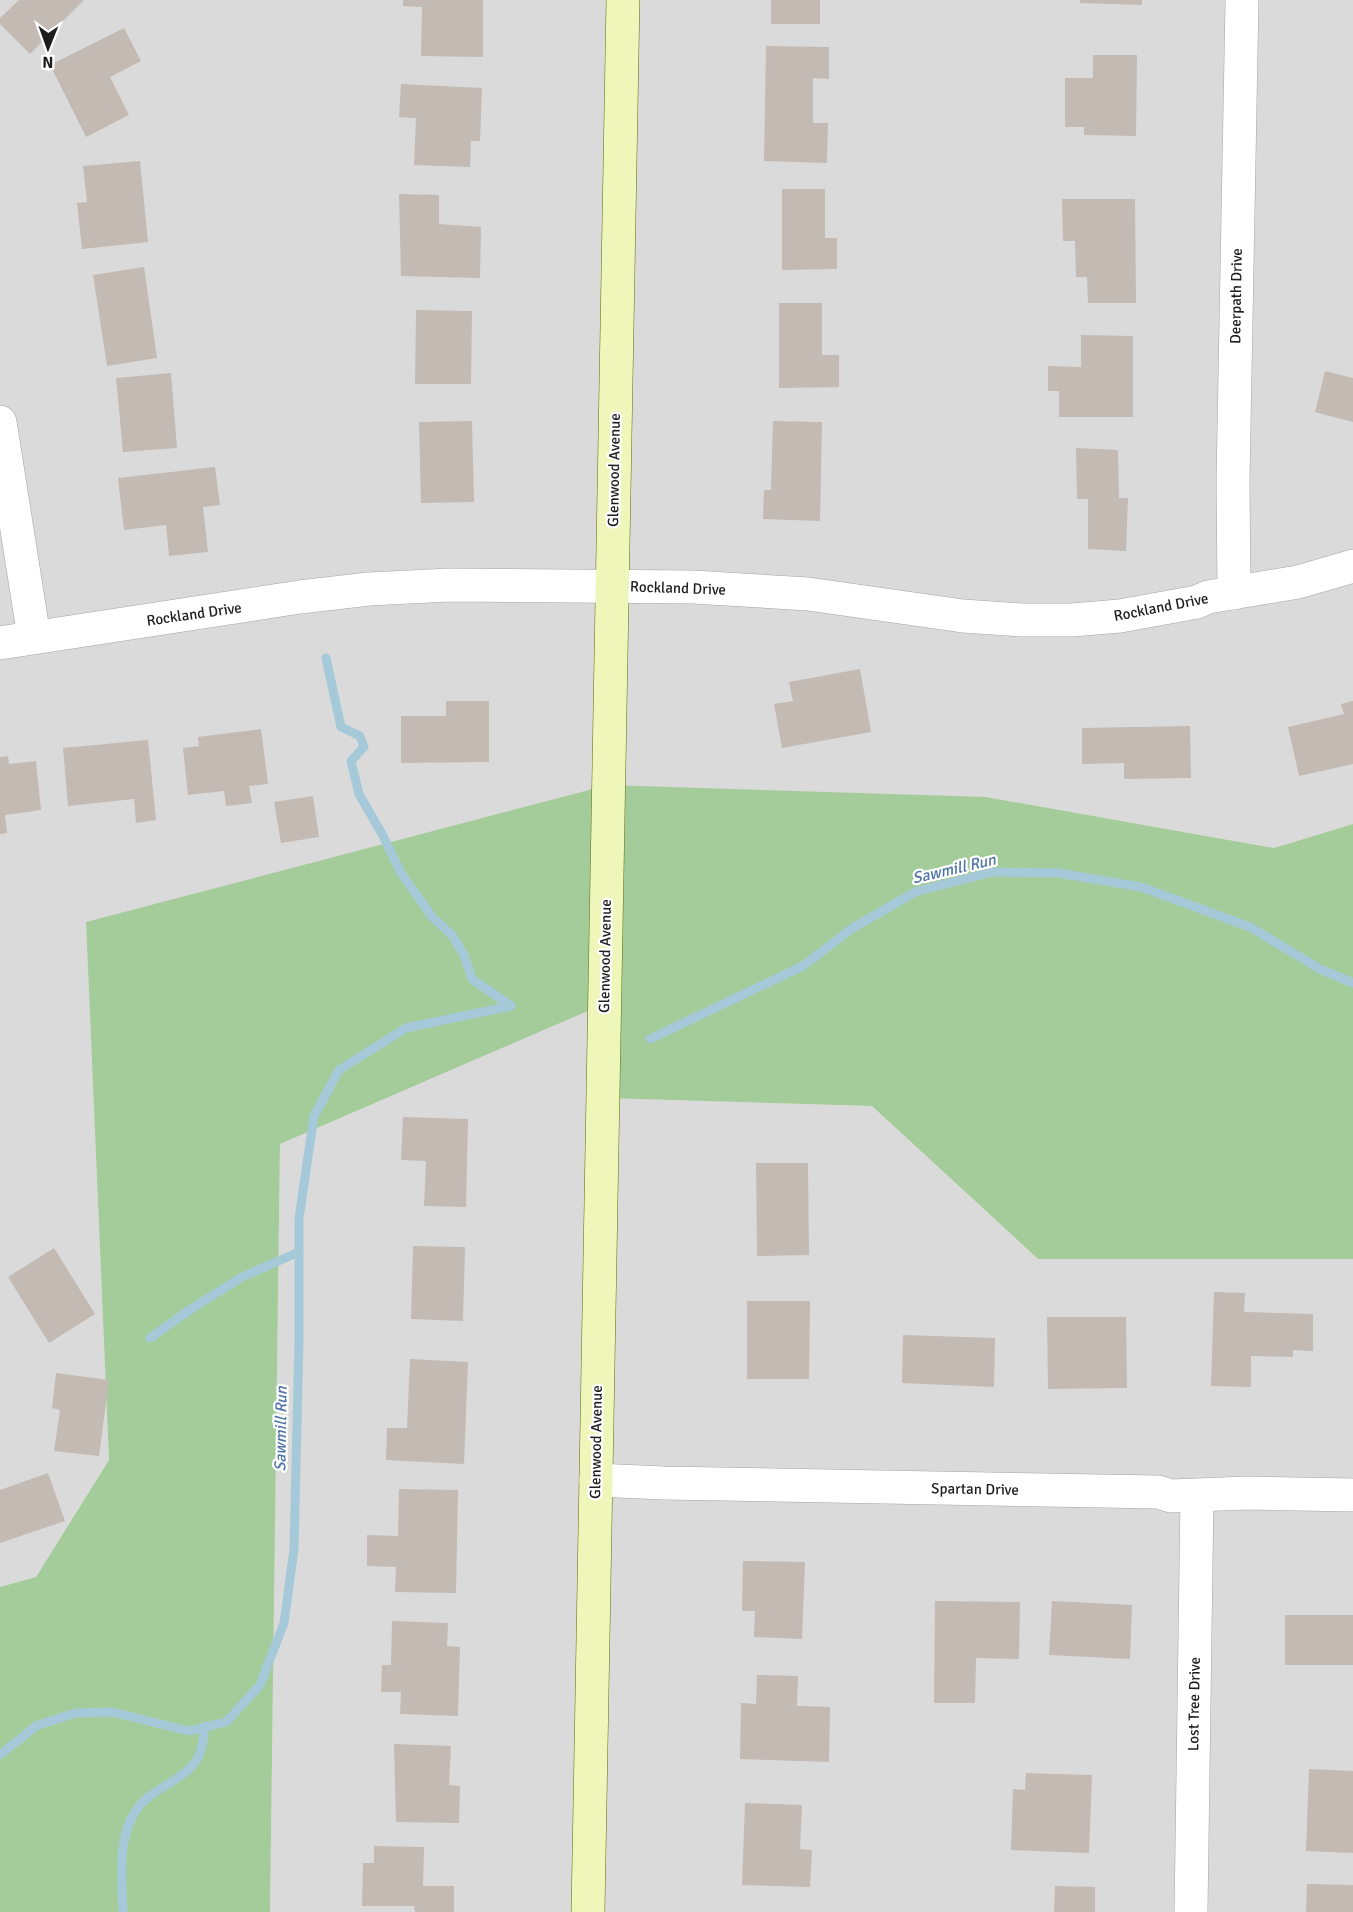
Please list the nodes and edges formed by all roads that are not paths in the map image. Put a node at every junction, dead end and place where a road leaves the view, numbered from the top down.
1 (623, 0) edge
2 (1242, 0) edge
3 (0, 422) edge
4 (1353, 566) edge
5 (612, 586) junction
6 (1234, 593) junction
7 (34, 637) junction
8 (0, 643) edge
9 (596, 1480) junction
10 (1353, 1495) edge
11 (1197, 1496) junction
12 (588, 1912) edge
13 (1191, 1912) edge

1 - 5 street, Glenwood Avenue
2 - 6 street, Deerpath Drive
3 - 7 street
4 - 6 street, Rockland Drive
5 - 6 street, Rockland Drive
5 - 7 street, Rockland Drive
5 - 9 street, Glenwood Avenue
7 - 8 street, Rockland Drive
9 - 11 street, Spartan Drive
9 - 12 street, Glenwood Avenue
10 - 11 street, Spartan Drive
11 - 13 street, Lost Tree Drive

